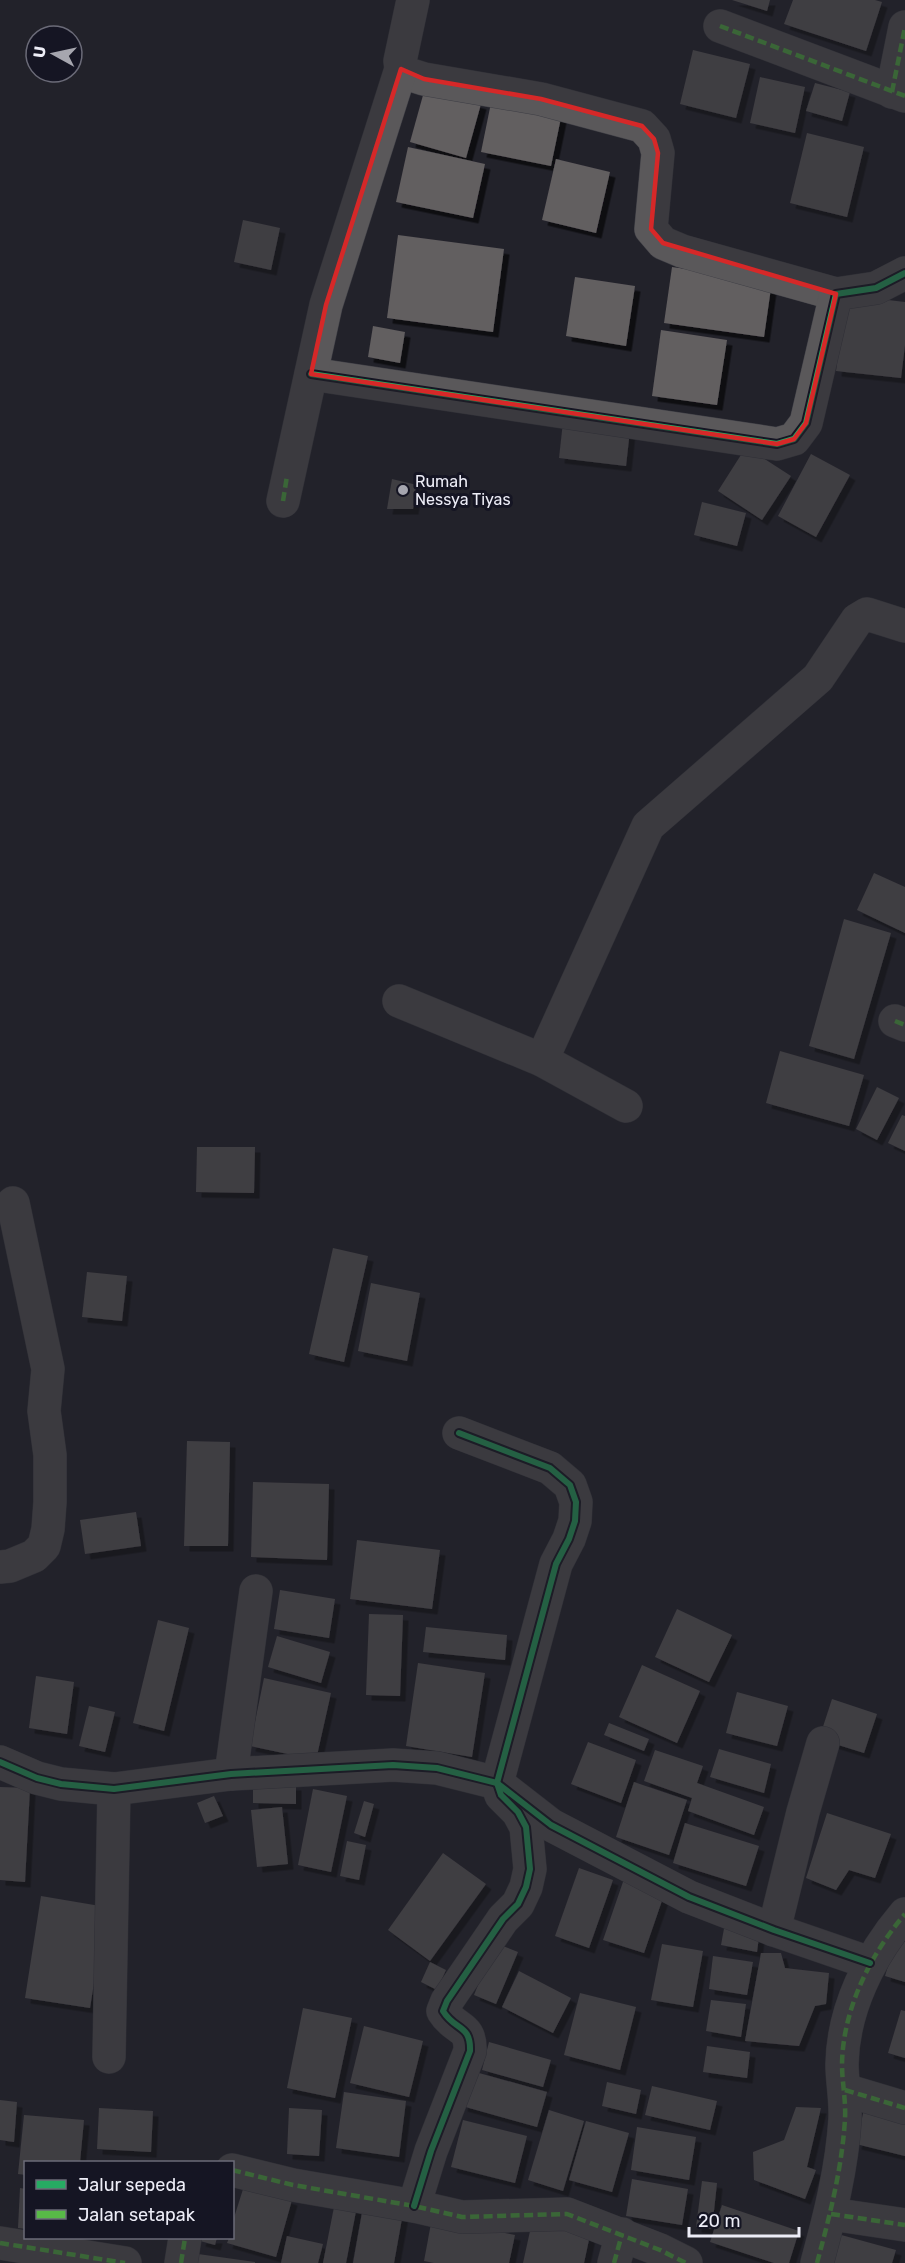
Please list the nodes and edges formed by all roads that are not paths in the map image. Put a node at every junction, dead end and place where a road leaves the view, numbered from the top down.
1 (413, 0) edge
2 (720, 26) dead end
3 (905, 27) edge
4 (401, 69) junction
5 (899, 94) edge
6 (905, 273) edge
7 (836, 294) junction
8 (311, 374) junction
9 (285, 489) dead end
10 (905, 626) edge
11 (399, 1002) dead end
12 (542, 1060) junction
13 (626, 1106) dead end
14 (13, 1203) dead end
15 (459, 1433) dead end
16 (0, 1567) edge
17 (256, 1591) dead end
18 (823, 1743) dead end
19 (0, 1762) edge
20 (231, 1774) junction
21 (497, 1783) junction
22 (114, 1789) junction
23 (905, 1914) edge
24 (774, 1930) junction
25 (870, 1963) junction
26 (109, 2057) dead end
27 (845, 2090) junction
28 (905, 2108) edge
29 (234, 2170) edge
30 (414, 2206) junction
31 (831, 2214) junction
32 (905, 2225) edge
33 (185, 2239) edge
34 (0, 2243) edge
35 (618, 2249) edge
36 (125, 2263) edge
37 (181, 2263) edge
38 (687, 2263) edge
39 (817, 2263) edge

1 - 4 street
2 - 5 street
3 - 5 street
4 - 7 street
4 - 8 street
6 - 7 street
7 - 8 street
8 - 9 street
10 - 12 street
11 - 12 street
12 - 13 street
14 - 16 street
15 - 21 street
17 - 20 street
18 - 24 street
19 - 22 street
20 - 21 street
20 - 22 street
21 - 24 street
21 - 30 street
22 - 26 street
23 - 25 street
24 - 25 street
25 - 27 street
27 - 28 street
27 - 31 street
29 - 30 street
30 - 35 street
31 - 32 street
31 - 39 street
33 - 37 street
34 - 36 street
35 - 38 street

